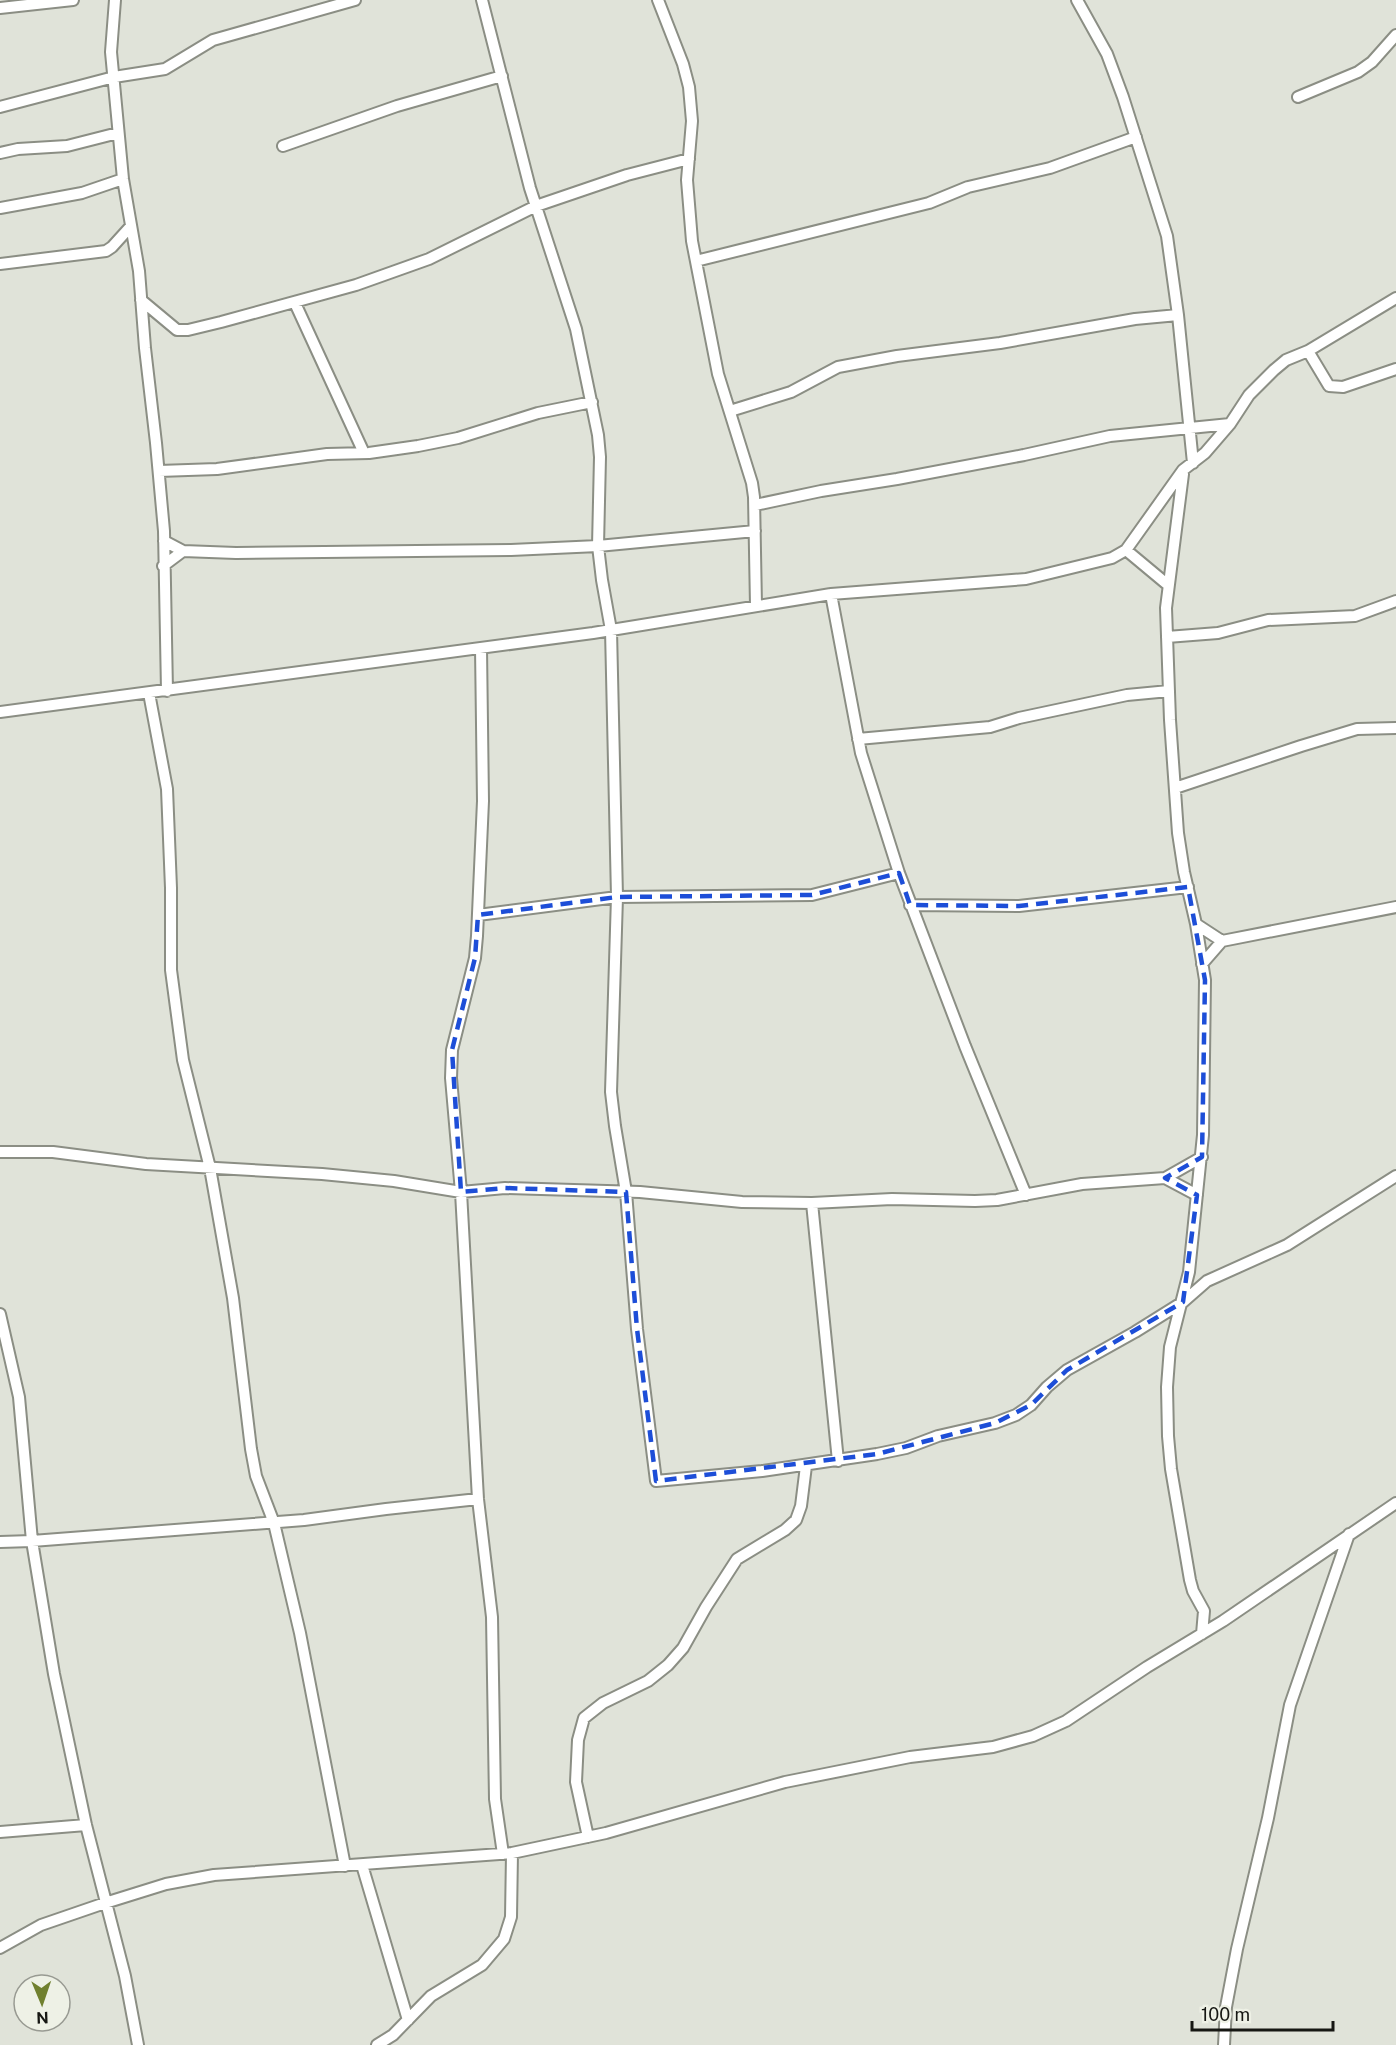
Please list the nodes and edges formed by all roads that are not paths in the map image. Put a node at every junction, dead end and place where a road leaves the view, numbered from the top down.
1 (73, 0) edge
2 (115, 0) edge
3 (355, 0) edge
4 (482, 0) edge
5 (658, 0) edge
6 (1077, 0) edge
7 (0, 8) edge
8 (1396, 34) edge
9 (502, 76) junction
10 (114, 77) junction
11 (1298, 97) dead end
12 (0, 107) edge
13 (118, 134) junction
14 (1136, 137) junction
15 (283, 146) dead end
16 (0, 153) edge
17 (689, 159) junction
18 (123, 179) junction
19 (536, 206) junction
20 (0, 208) edge
21 (131, 226) junction
22 (696, 261) junction
23 (0, 264) edge
24 (1396, 298) edge
25 (141, 300) junction
26 (295, 303) junction
27 (1179, 315) junction
28 (1308, 351) junction
29 (1396, 369) edge
30 (592, 402) junction
31 (730, 411) junction
32 (1230, 424) junction
33 (1188, 428) junction
34 (364, 453) junction
35 (1193, 463) junction
36 (1183, 470) junction
37 (159, 471) junction
38 (755, 505) junction
39 (755, 531) junction
40 (164, 542) junction
41 (598, 546) junction
42 (1126, 550) junction
43 (183, 551) junction
44 (163, 566) junction
45 (1168, 585) junction
46 (831, 594) junction
47 (1396, 602) edge
48 (756, 606) junction
49 (611, 630) junction
50 (1167, 637) junction
51 (481, 648) junction
52 (167, 691) junction
53 (1169, 691) junction
54 (149, 693) junction
55 (0, 712) edge
56 (1396, 728) edge
57 (858, 740) junction
58 (1175, 788) junction
59 (899, 873) junction
60 (1188, 887) junction
61 (617, 897) junction
62 (910, 905) junction
63 (1396, 908) edge
64 (478, 915) junction
65 (1196, 924) junction
66 (1222, 941) junction
67 (1202, 964) junction
68 (0, 1152) edge
69 (1202, 1157) junction
70 (210, 1168) junction
71 (1396, 1176) edge
72 (1166, 1178) junction
73 (461, 1192) junction
74 (626, 1192) junction
75 (1026, 1195) junction
76 (1197, 1195) junction
77 (812, 1203) junction
78 (1182, 1302) junction
79 (0, 1314) edge
80 (838, 1461) junction
81 (806, 1466) junction
82 (478, 1499) junction
83 (1396, 1503) edge
84 (274, 1523) junction
85 (1349, 1534) junction
86 (32, 1541) junction
87 (0, 1542) edge
88 (1204, 1611) junction
89 (1224, 1621) junction
90 (1202, 1634) junction
91 (86, 1825) junction
92 (0, 1832) edge
93 (588, 1837) junction
94 (508, 1854) junction
95 (362, 1865) junction
96 (345, 1866) junction
97 (105, 1903) junction
98 (0, 1948) edge
99 (408, 2020) junction
100 (138, 2045) edge
101 (377, 2045) edge
102 (1224, 2045) edge

1 - 7 street
2 - 10 street
3 - 10 street
4 - 9 street
5 - 17 street
6 - 14 street
8 - 11 street
9 - 15 street
9 - 19 street
10 - 12 street
10 - 13 street
13 - 16 street
13 - 18 street
14 - 22 street
14 - 27 street
17 - 19 street
17 - 22 street
18 - 20 street
18 - 21 street
19 - 26 street
19 - 30 street
21 - 23 street
21 - 25 street
22 - 31 street
24 - 28 street
25 - 26 street
25 - 37 street
26 - 34 street
27 - 31 street
27 - 33 street
28 - 29 street
28 - 32 street
30 - 34 street
30 - 41 street
31 - 38 street
32 - 33 street
32 - 35 street
33 - 35 street
33 - 38 street
34 - 37 street
35 - 36 street
36 - 42 street
36 - 45 street
37 - 40 street
38 - 39 street
39 - 41 street
39 - 48 street
40 - 43 street
40 - 44 street
41 - 43 street
41 - 49 street
42 - 45 street
42 - 46 street
43 - 44 street
44 - 52 street
45 - 50 street
46 - 48 street
46 - 57 street
47 - 50 street
48 - 49 street
49 - 51 street
49 - 61 street
50 - 53 street
51 - 52 street
51 - 64 street
52 - 54 street
53 - 57 street
53 - 58 street
54 - 55 street
54 - 70 street
56 - 58 street
57 - 59 street
58 - 60 street
59 - 61 street
59 - 62 street
60 - 62 street
60 - 65 street
61 - 64 street
61 - 74 street
62 - 75 street
63 - 66 street
64 - 73 street
65 - 66 street
65 - 67 street
66 - 67 street
67 - 69 street
68 - 70 street
69 - 72 street
69 - 76 street
70 - 73 street
70 - 84 street
71 - 78 street
72 - 75 street
72 - 76 street
73 - 74 street
73 - 82 street
74 - 77 street
74 - 81 street
75 - 77 street
76 - 78 street
77 - 80 street
78 - 80 street
78 - 88 street
79 - 86 street
80 - 81 street
81 - 93 street
82 - 84 street
82 - 94 street
83 - 85 street
84 - 86 street
84 - 96 street
85 - 89 street
85 - 102 street
86 - 87 street
86 - 91 street
88 - 89 street
88 - 90 street
89 - 90 street
90 - 93 street
91 - 92 street
91 - 97 street
93 - 94 street
94 - 95 street
94 - 99 street
95 - 96 street
95 - 99 street
96 - 97 street
97 - 98 street
97 - 100 street
99 - 101 street

